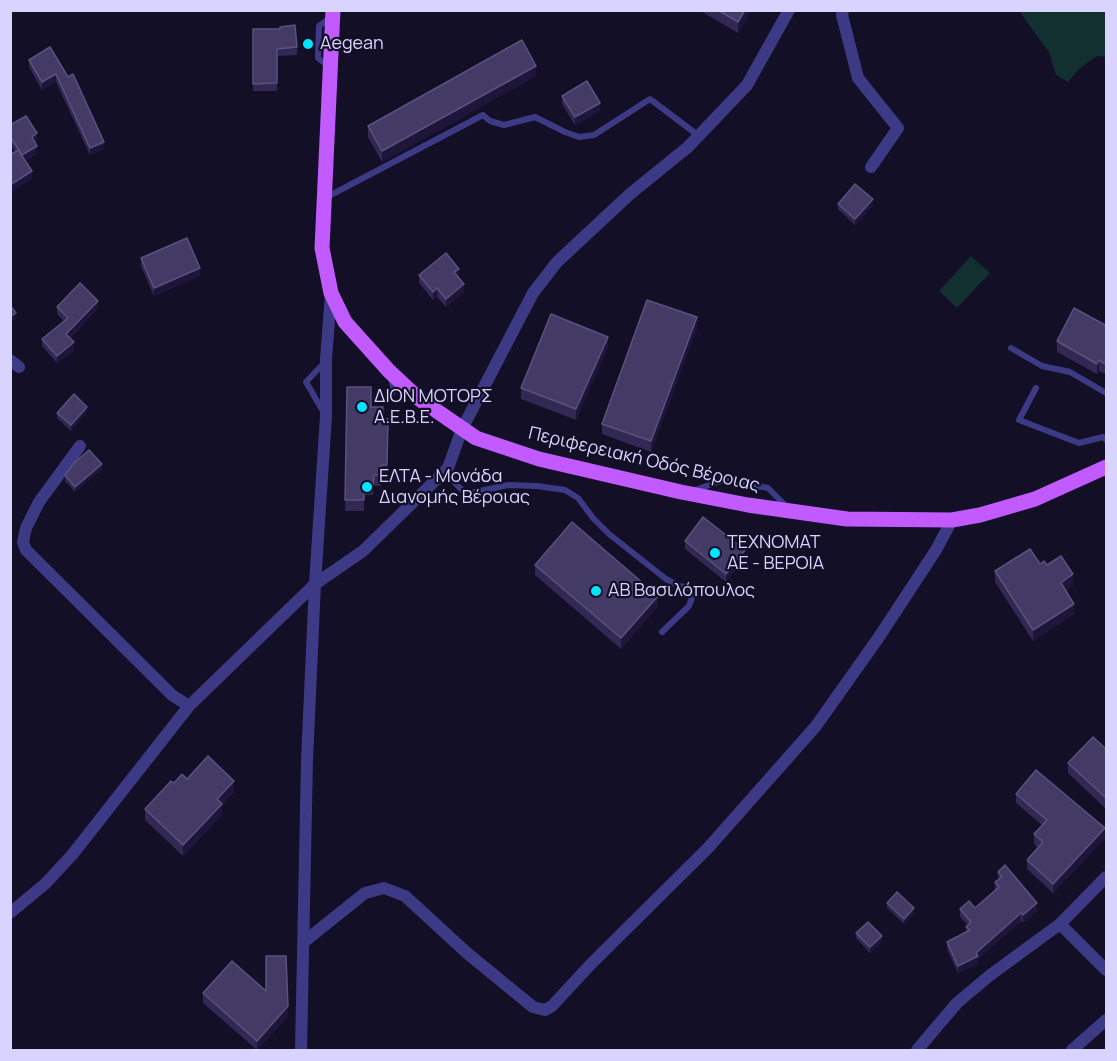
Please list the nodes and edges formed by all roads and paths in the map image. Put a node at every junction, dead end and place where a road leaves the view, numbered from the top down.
1 (789, 10) edge
2 (843, 10) edge
3 (333, 13) edge
4 (699, 136) junction
5 (871, 166) dead end
6 (323, 199) junction
7 (331, 293) junction
8 (1011, 348) dead end
9 (327, 360) junction
10 (389, 371) junction
11 (1036, 388) dead end
12 (1107, 393) edge
13 (387, 400) dead end
14 (326, 416) junction
15 (462, 429) junction
16 (1107, 440) edge
17 (80, 446) dead end
18 (1107, 467) edge
19 (448, 468) junction
20 (952, 520) junction
21 (315, 584) junction
22 (662, 632) dead end
23 (189, 706) junction
24 (1107, 877) edge
25 (10, 913) edge
26 (1060, 924) junction
27 (305, 941) junction
28 (1107, 970) edge
29 (1107, 1020) edge
30 (301, 1050) edge
31 (917, 1050) edge
32 (1072, 1050) edge

1 - 4 street
2 - 5 street
3 - 6 main road, Περιφερειακή Οδός Βέροιας
4 - 6 lane
4 - 15 street
6 - 7 main road, Περιφερειακή Οδός Βέροιας
7 - 9 street
7 - 10 main road, Περιφερειακή Οδός Βέροιας
8 - 12 lane
9 - 14 street
9 - 14 lane
10 - 13 lane
10 - 15 main road, Περιφερειακή Οδός Βέροιας
11 - 16 lane
14 - 21 street
15 - 19 street
15 - 20 main road, Περιφερειακή Οδός Βέροιας
17 - 23 street
18 - 20 main road, Περιφερειακή Οδός Βέροιας
19 - 21 street
19 - 22 lane
20 - 27 street
21 - 23 street
21 - 27 street
23 - 25 street
24 - 26 street
26 - 28 street
26 - 31 street
27 - 30 street
29 - 32 street

